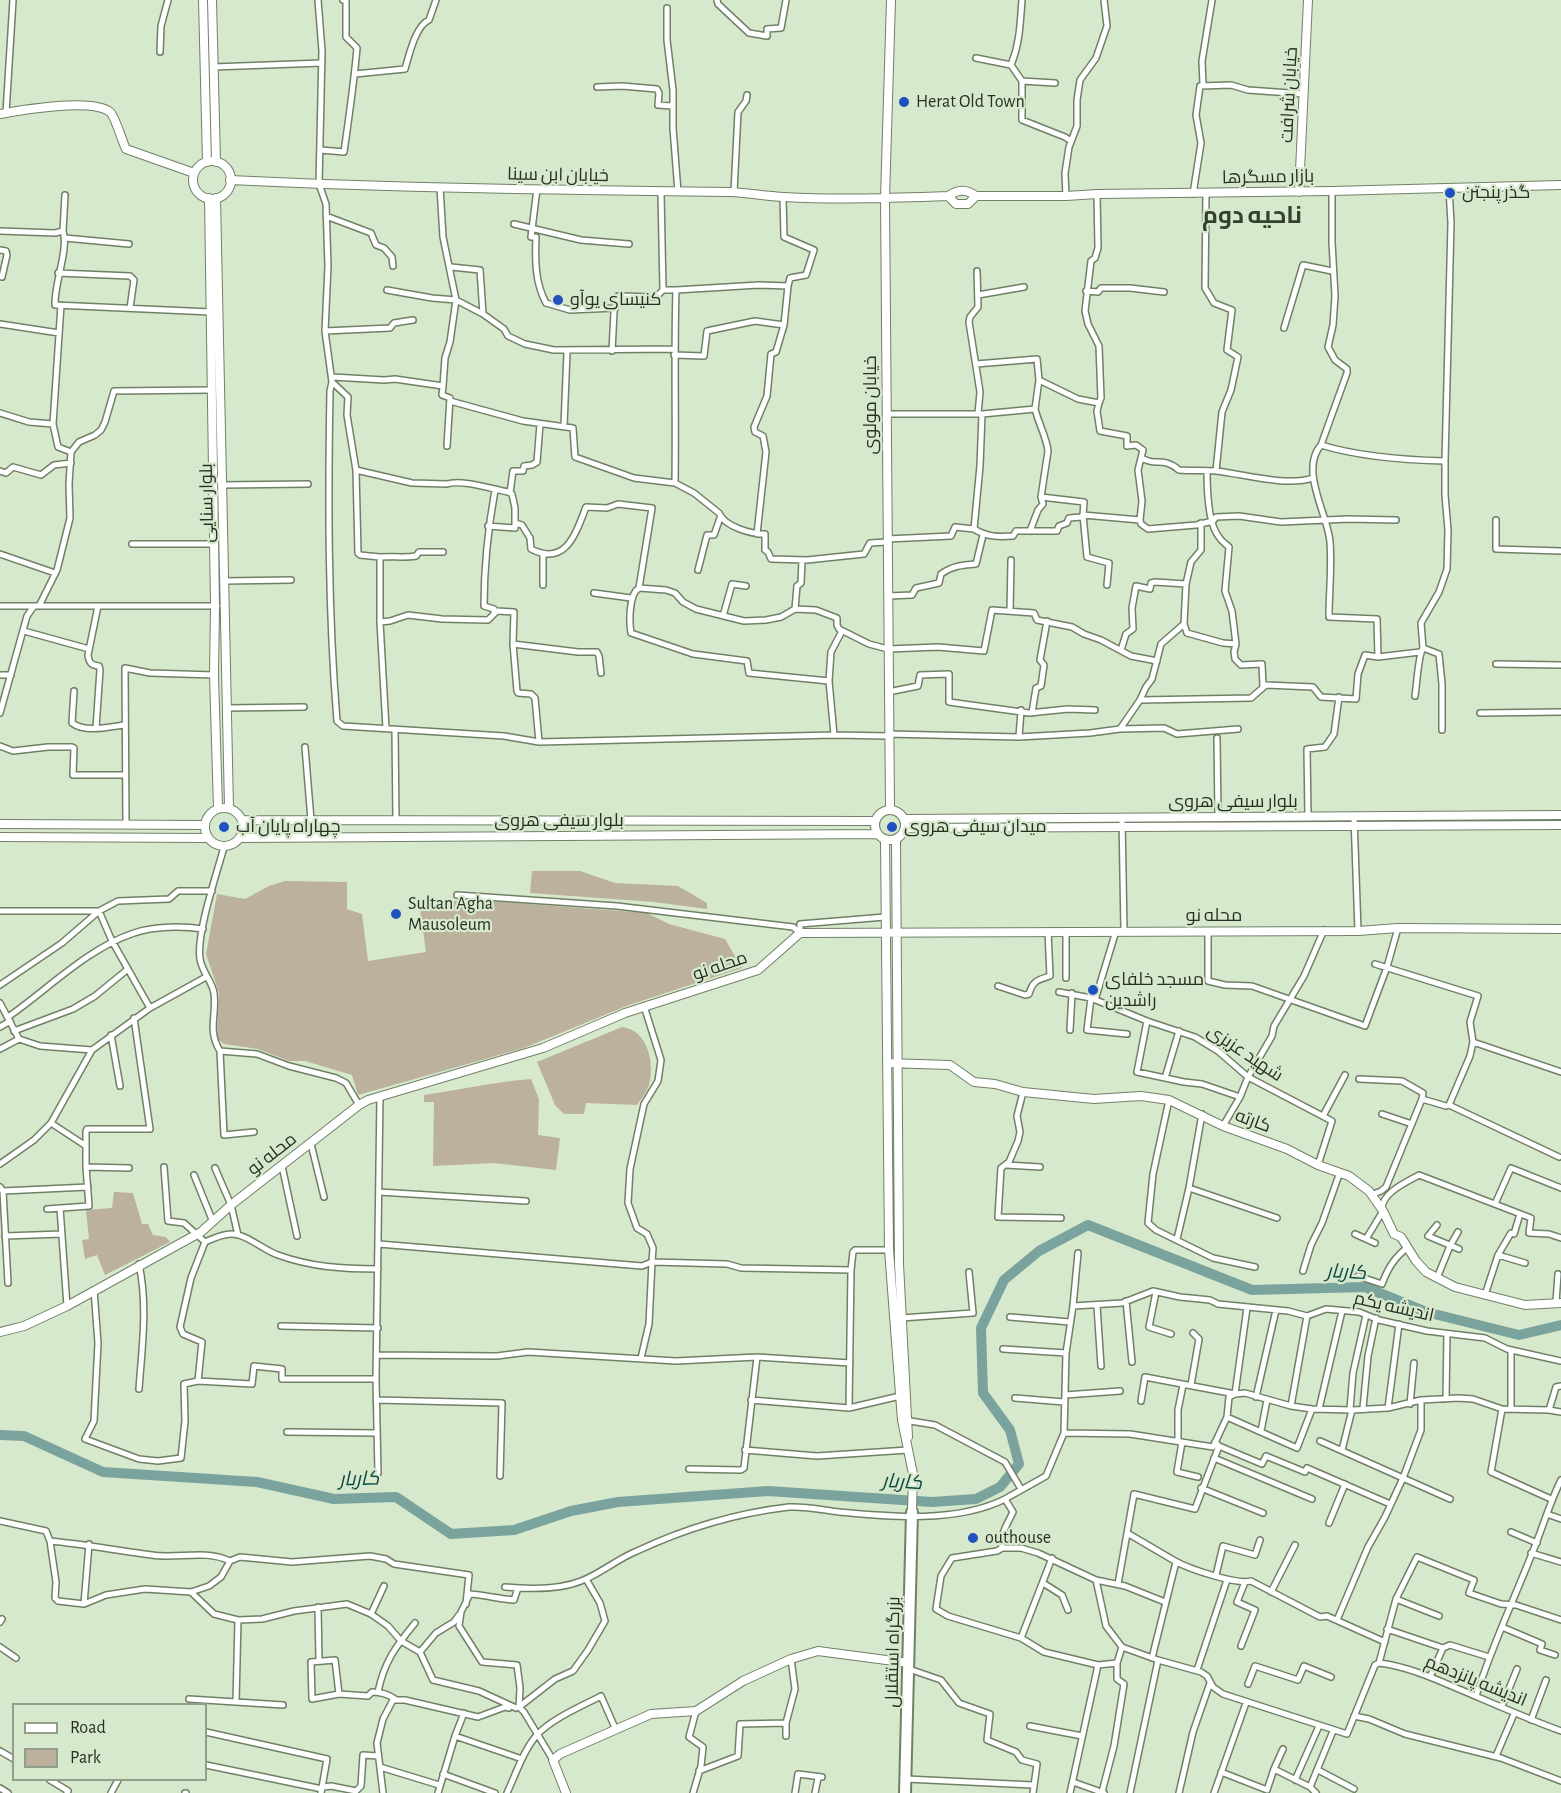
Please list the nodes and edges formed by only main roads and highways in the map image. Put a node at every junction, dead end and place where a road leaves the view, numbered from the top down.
1 (203, 0) edge
2 (212, 0) edge
3 (891, 0) edge
4 (1308, 0) edge
5 (3, 114) edge
6 (207, 162) junction
7 (216, 162) junction
8 (194, 173) junction
9 (230, 180) junction
10 (1561, 185) edge
11 (1299, 192) junction
12 (948, 196) junction
13 (976, 196) junction
14 (213, 198) junction
15 (885, 198) junction
16 (218, 808) junction
17 (229, 808) junction
18 (890, 809) junction
19 (1561, 815) edge
20 (904, 819) junction
21 (242, 820) junction
22 (439, 820) junction
23 (674, 821) junction
24 (875, 821) junction
25 (0, 824) edge
26 (108, 824) junction
27 (205, 825) junction
28 (1561, 825) edge
29 (905, 828) junction
30 (674, 835) junction
31 (0, 837) edge
32 (439, 837) junction
33 (881, 837) junction
34 (108, 838) junction
35 (208, 838) junction
36 (240, 838) junction
37 (896, 839) junction
38 (1561, 929) edge
39 (885, 932) junction
40 (896, 932) junction
41 (887, 1064) junction
42 (897, 1064) junction
43 (1558, 1302) edge
44 (898, 1318) junction
45 (0, 1332) edge
46 (905, 1420) junction
47 (913, 1515) joint
48 (909, 1666) junction
49 (566, 1793) edge
50 (905, 1793) edge

1 - 6 main road
2 - 7 main road
3 - 15 main road, خیابان مولوی
4 - 11 main road, خیابان شرافت
5 - 8 main road
6 - 7 main road
6 - 8 main road
7 - 9 main road
8 - 14 main road
9 - 14 main road
9 - 15 main road, خیابان ابن سینا
10 - 11 main road, بازار مسگرها
11 - 13 main road, بازار مسگرها
12 - 13 main road, بازار مسگرها
12 - 13 main road, بازار مسگرها
12 - 15 main road, بازار مسگرها
14 - 16 main road, بلوار سنایی
14 - 17 main road, بلوار سنایی
15 - 18 main road, خیابان مولوی
16 - 17 main road
16 - 27 main road
17 - 21 main road
18 - 20 main road
18 - 24 main road
19 - 20 main road, بلوار سیفی هروی
20 - 29 main road
21 - 22 main road, بلوار سیفی هروی
21 - 36 main road
22 - 23 main road, بلوار سیفی هروی
22 - 32 main road
23 - 24 main road, بلوار سیفی هروی
23 - 30 main road
24 - 33 main road
25 - 26 main road
26 - 27 main road
26 - 34 main road
27 - 35 main road
28 - 29 main road, بلوار سیفی هروی
29 - 37 main road
30 - 32 main road, بلوار سیفی هروی
30 - 33 main road, بلوار سیفی هروی
31 - 34 main road
32 - 36 main road, بلوار سیفی هروی
33 - 37 main road
33 - 39 main road
34 - 35 main road
35 - 36 main road
37 - 40 main road
38 - 40 main road, محله نو
39 - 40 main road, محله نو
39 - 41 main road
39 - 45 main road, محله نو
40 - 42 main road
41 - 42 main road, کارته
41 - 44 main road
42 - 43 main road, کارته
42 - 44 main road
44 - 46 main road
44 - 46 main road
46 - 47 main road
47 - 48 highway, بزرگراه استقلال
48 - 49 main road
48 - 50 highway, بزرگراه استقلال

